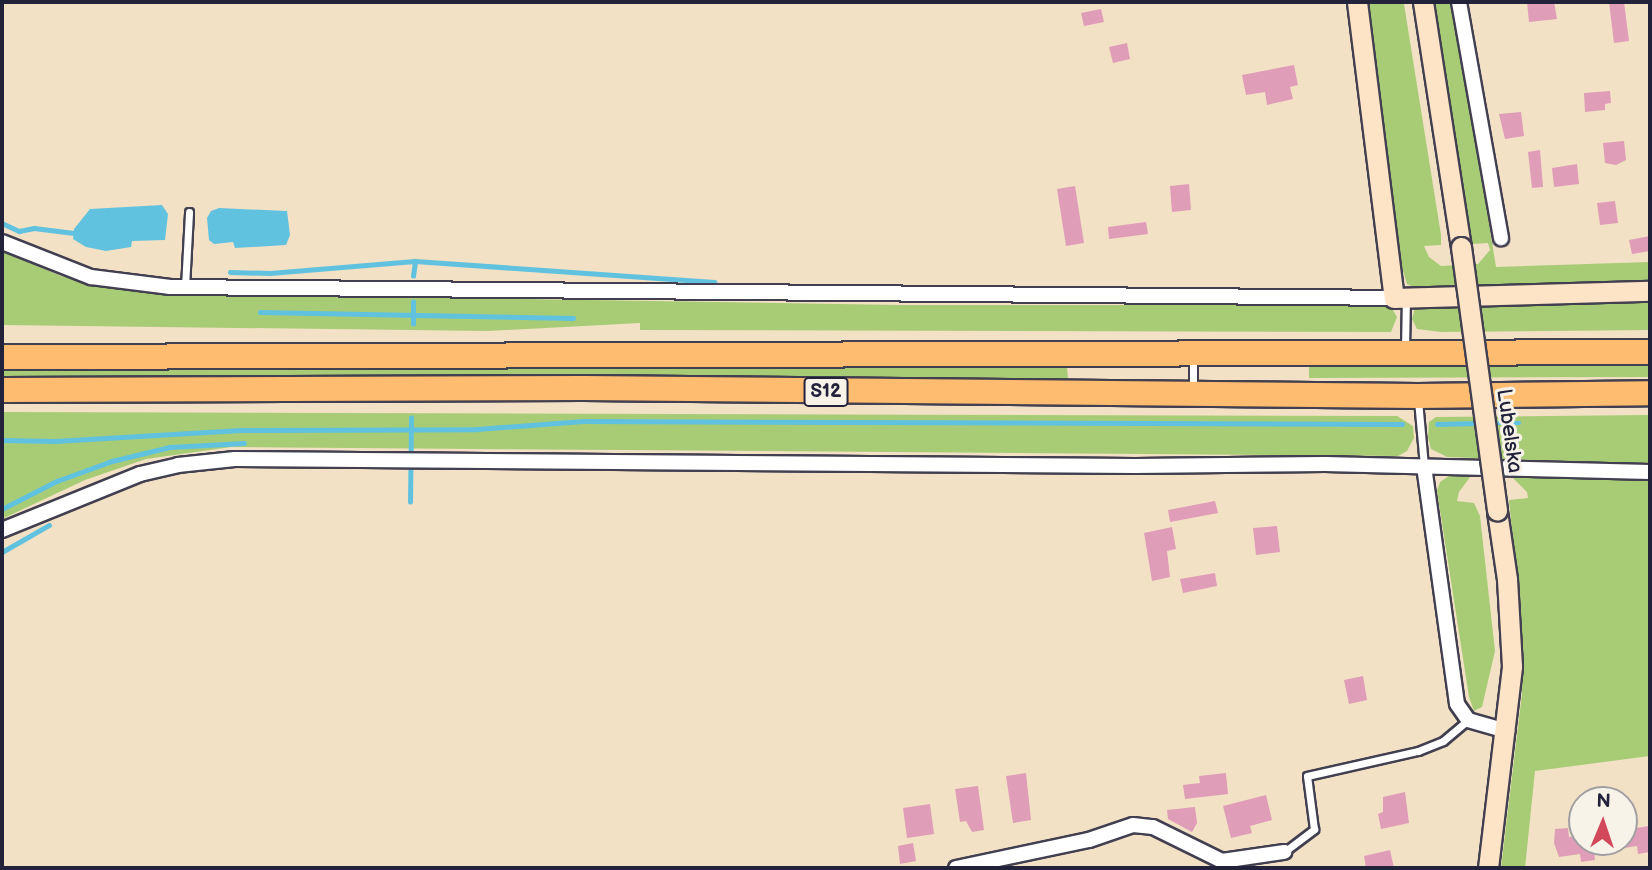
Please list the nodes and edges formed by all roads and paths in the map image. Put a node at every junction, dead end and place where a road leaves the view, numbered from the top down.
1 (1357, 2) edge
2 (1423, 2) edge
3 (1460, 2) edge
4 (189, 212) dead end
5 (1501, 238) dead end
6 (2, 242) edge
7 (185, 287) junction
8 (1650, 291) edge
9 (1400, 297) junction
10 (1650, 352) edge
11 (1193, 354) junction
12 (1405, 355) junction
13 (2, 357) edge
14 (2, 390) edge
15 (1194, 393) junction
16 (1650, 393) edge
17 (1418, 396) junction
18 (1424, 466) junction
19 (1650, 472) edge
20 (2, 530) edge
21 (1468, 720) junction
22 (1507, 731) junction
23 (1284, 852) joint
24 (956, 868) edge
25 (1488, 868) edge

1 - 9 street
2 - 22 street, Lubelska, bridge
3 - 5 street
4 - 7 lane
6 - 7 street
7 - 9 street
8 - 9 street
9 - 12 lane
10 - 12 highway, S12
11 - 12 highway, S12
11 - 13 highway, S12
11 - 15 lane
14 - 15 highway, S12
15 - 17 highway, S12
16 - 17 highway, S12
17 - 18 lane
18 - 19 street
18 - 20 street
18 - 21 street
21 - 22 street
21 - 23 lane
22 - 25 street, Lubelska
23 - 24 street

